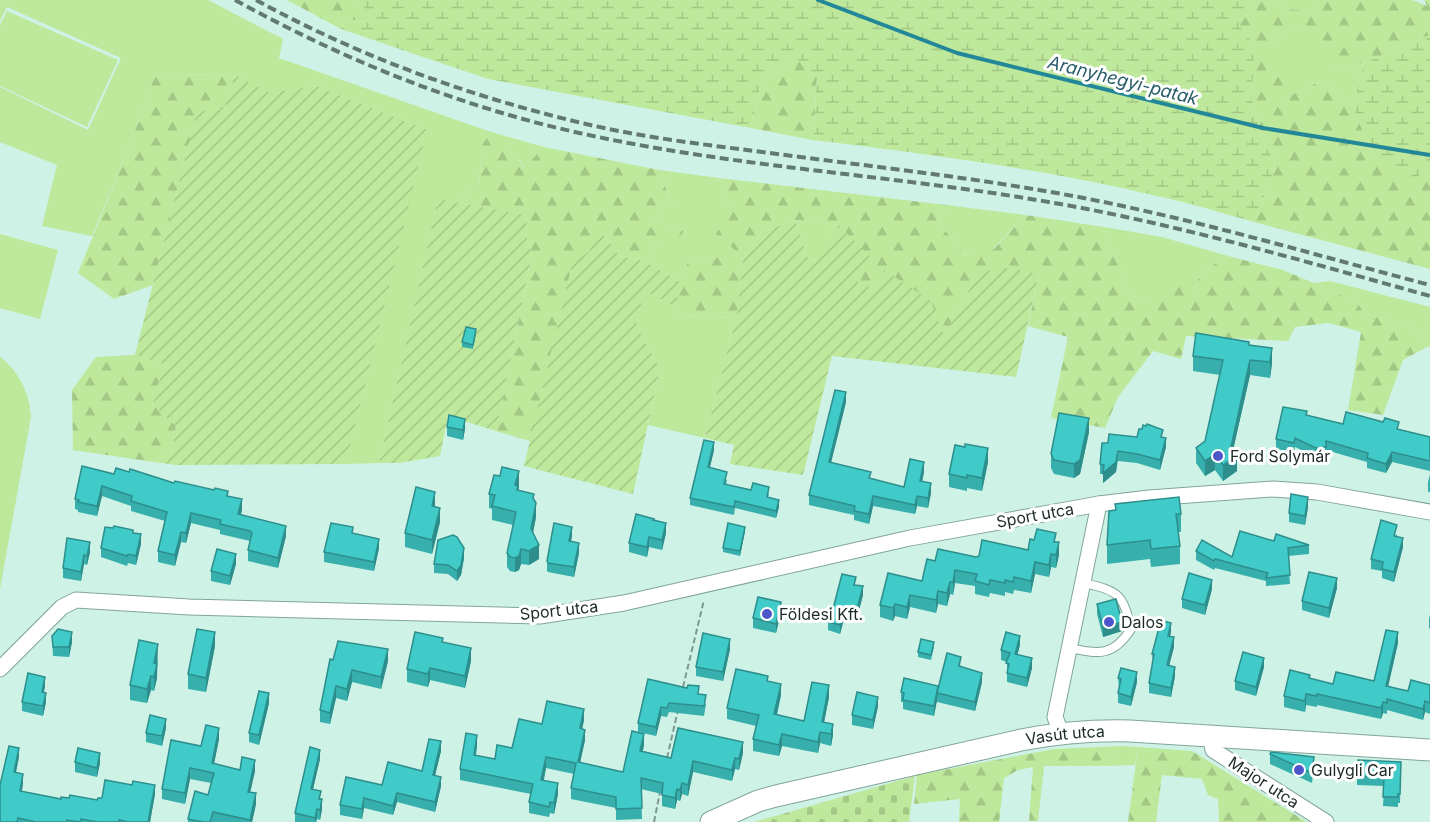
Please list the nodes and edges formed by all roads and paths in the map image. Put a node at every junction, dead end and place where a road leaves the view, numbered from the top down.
1 (1099, 504) junction
2 (1430, 512) edge
3 (706, 583) junction
4 (1084, 583) junction
5 (1070, 648) junction
6 (0, 669) edge
7 (682, 692) edge
8 (679, 702) edge
9 (1061, 733) junction
10 (1211, 736) junction
11 (1430, 750) edge
12 (665, 767) edge
13 (661, 789) edge
14 (654, 822) edge
15 (711, 822) edge
16 (1326, 822) edge

1 - 2 street, Sport utca
1 - 3 street, Sport utca
1 - 4 street, Sport utca
3 - 6 street, Sport utca
3 - 7 path
4 - 5 street, Sport utca
4 - 5 lane
5 - 9 street, Sport utca
8 - 12 path
9 - 10 street, Vasút utca
9 - 15 street, Vasút utca
10 - 11 street, Vasút utca
10 - 16 street, Major utca
13 - 14 path

